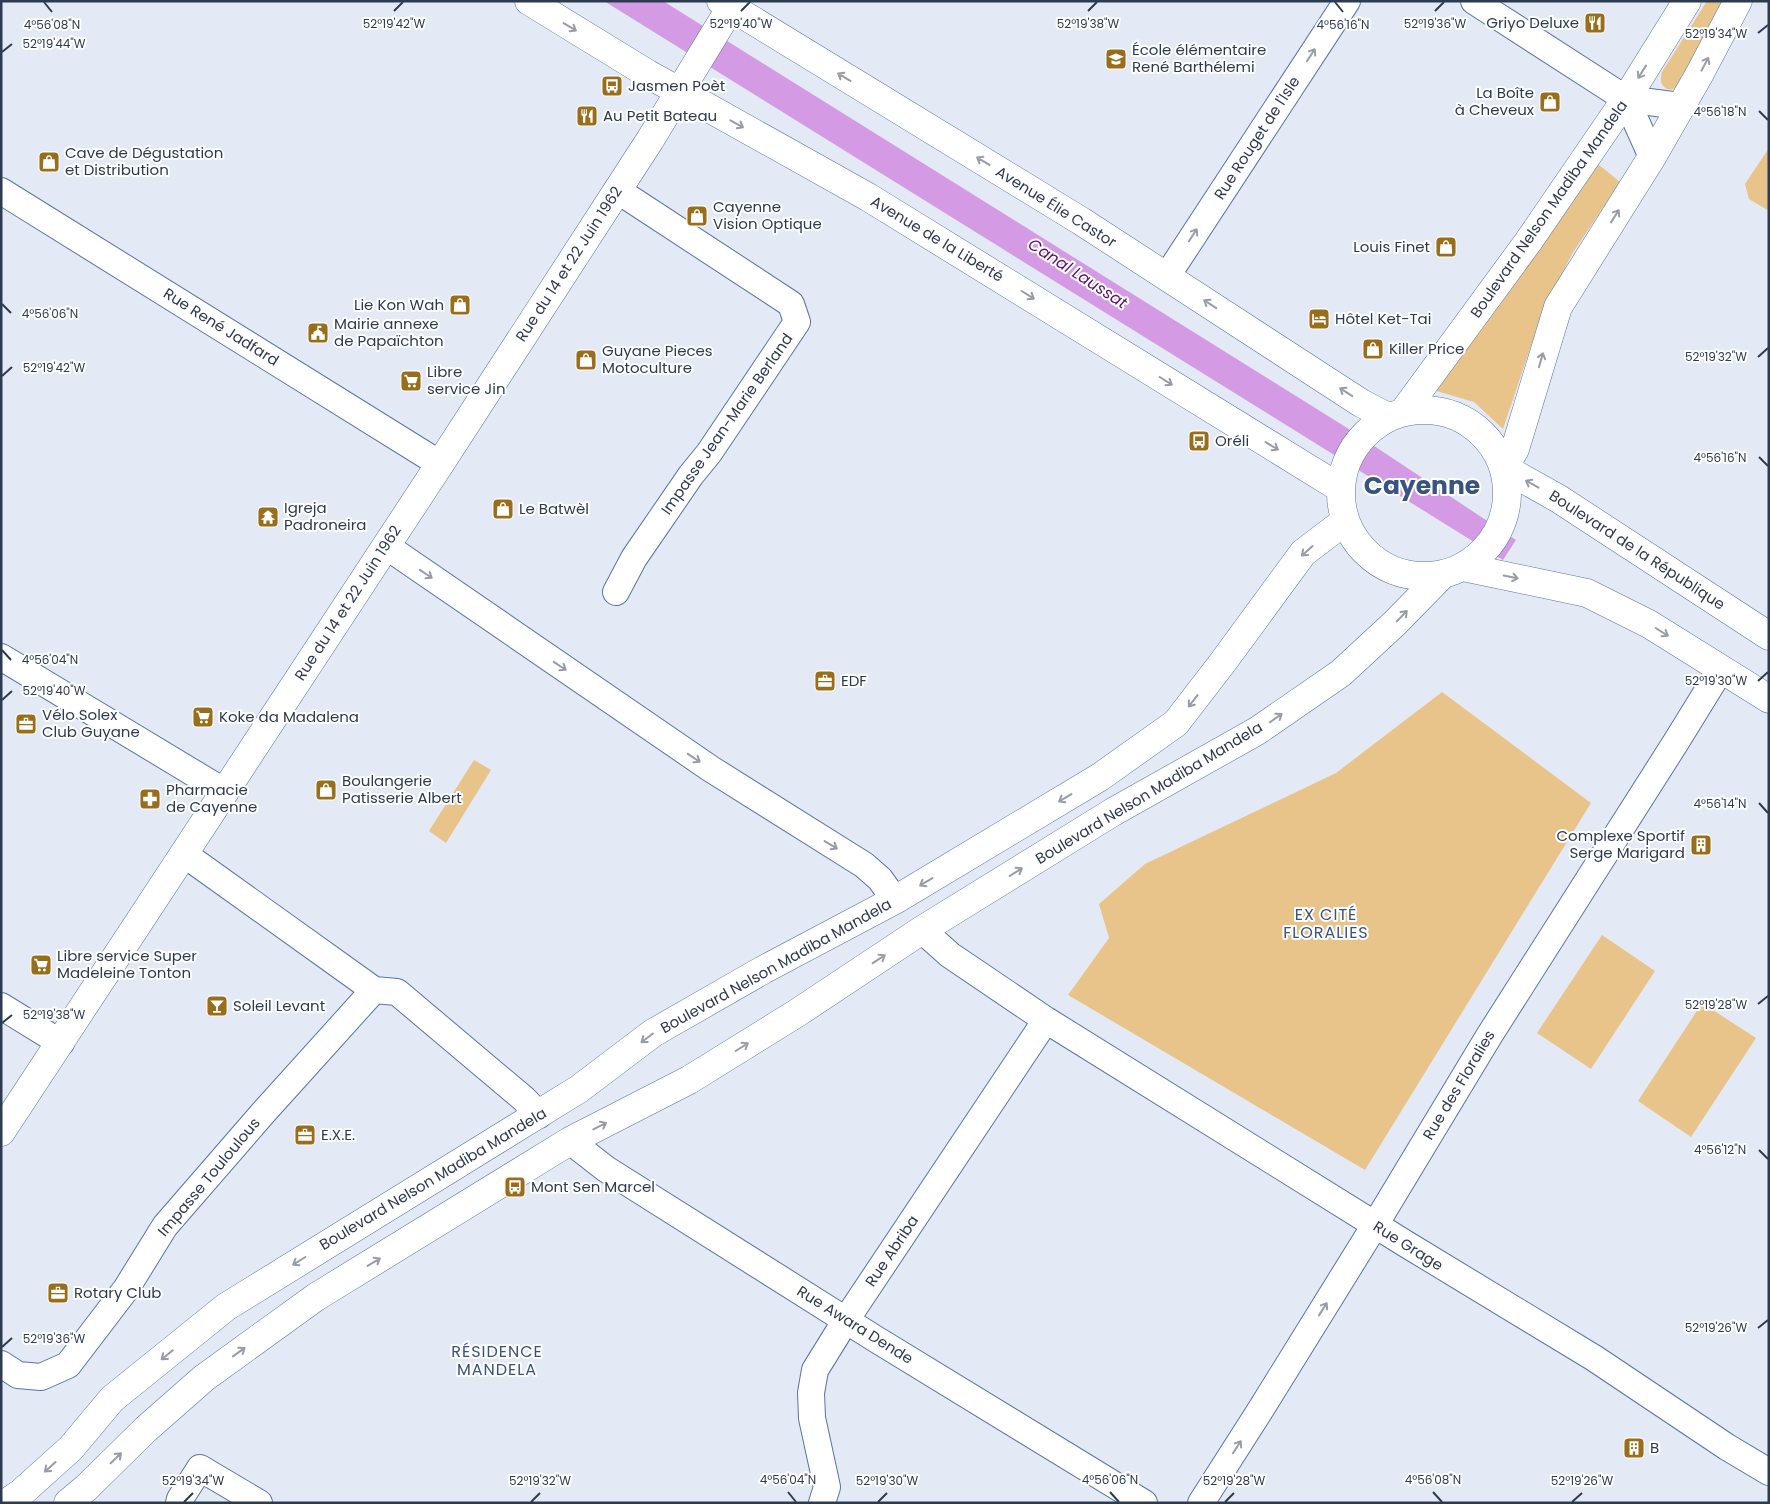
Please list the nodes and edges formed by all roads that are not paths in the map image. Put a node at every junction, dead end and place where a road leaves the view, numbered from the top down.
1 (528, 1) edge
2 (1347, 1) edge
3 (1474, 1) edge
4 (1687, 1) edge
5 (1738, 1) edge
6 (727, 9) edge
7 (685, 82) junction
8 (1626, 99) junction
9 (1680, 106) junction
10 (1652, 157) junction
11 (617, 190) junction
12 (1, 191) edge
13 (1167, 276) junction
14 (1387, 418) junction
15 (440, 464) junction
16 (1504, 468) junction
17 (1342, 478) junction
18 (1345, 521) junction
19 (386, 546) junction
20 (1461, 566) junction
21 (616, 592) dead end
22 (1769, 636) edge
23 (1, 657) edge
24 (1721, 669) junction
25 (1769, 698) edge
26 (225, 792) junction
27 (184, 854) junction
28 (895, 900) junction
29 (922, 930) junction
30 (374, 990) junction
31 (1, 1006) edge
32 (1046, 1020) junction
33 (61, 1043) junction
34 (539, 1115) junction
35 (1, 1132) edge
36 (570, 1142) junction
37 (1375, 1225) junction
38 (846, 1320) junction
39 (1, 1364) edge
40 (1769, 1472) edge
41 (6, 1503) edge
42 (68, 1503) edge
43 (180, 1503) edge
44 (259, 1503) edge
45 (822, 1503) edge
46 (1144, 1503) edge
47 (1201, 1503) edge

1 -> 7 main road, Avenue de la Liberté
13 -> 2 street, Rue Rouget de l'Isle
3 - 8 street
4 -> 8 main road, Boulevard Nelson Madiba Mandela
9 -> 5 main road
6 - 7 main road, Rue du 14 et 22 Juin 1962
13 -> 6 main road, Avenue Élie Castor
7 - 11 main road, Rue du 14 et 22 Juin 1962
7 -> 17 main road, Avenue de la Liberté
8 - 9 street
8 - 10 street
8 - 14 main road, Boulevard Nelson Madiba Mandela
9 - 10 main road
16 -> 10 main road
11 - 15 main road, Rue du 14 et 22 Juin 1962
11 - 21 street, Impasse Jean-Marie Berland
12 - 15 street, Rue René Jadfard
14 -> 13 main road, Avenue Élie Castor
14 - 16 main road
14 - 17 main road
15 - 19 main road, Rue du 14 et 22 Juin 1962
16 - 20 main road
22 -> 16 main road, Boulevard de la République
17 - 18 main road
18 - 20 main road
18 -> 28 main road, Boulevard Nelson Madiba Mandela
19 - 26 main road, Rue du 14 et 22 Juin 1962
19 -> 28 street
20 -> 24 main road
29 -> 20 main road, Boulevard Nelson Madiba Mandela
23 - 26 street
24 - 25 main road
24 - 37 street, Rue des Floralies
26 - 27 main road, Rue du 14 et 22 Juin 1962
27 - 30 street
27 - 33 main road, Rue du 14 et 22 Juin 1962
28 -> 34 main road, Boulevard Nelson Madiba Mandela
29 - 32 street, Rue Grage
36 -> 29 main road, Boulevard Nelson Madiba Mandela
30 - 34 street
30 - 39 street, Impasse Touloulous
31 - 33 street
32 - 37 street, Rue Grage
32 - 38 street, Rue Abriba
33 - 35 main road, Rue du 14 et 22 Juin 1962
34 -> 41 main road, Boulevard Nelson Madiba Mandela
36 - 38 street, Rue Awara Dende
42 -> 36 main road, Boulevard Nelson Madiba Mandela
37 - 40 street, Rue Grage
47 -> 37 street, Rue des Floralies
38 - 45 street, Rue Abriba
38 - 46 street, Rue Awara Dende
43 - 44 street

